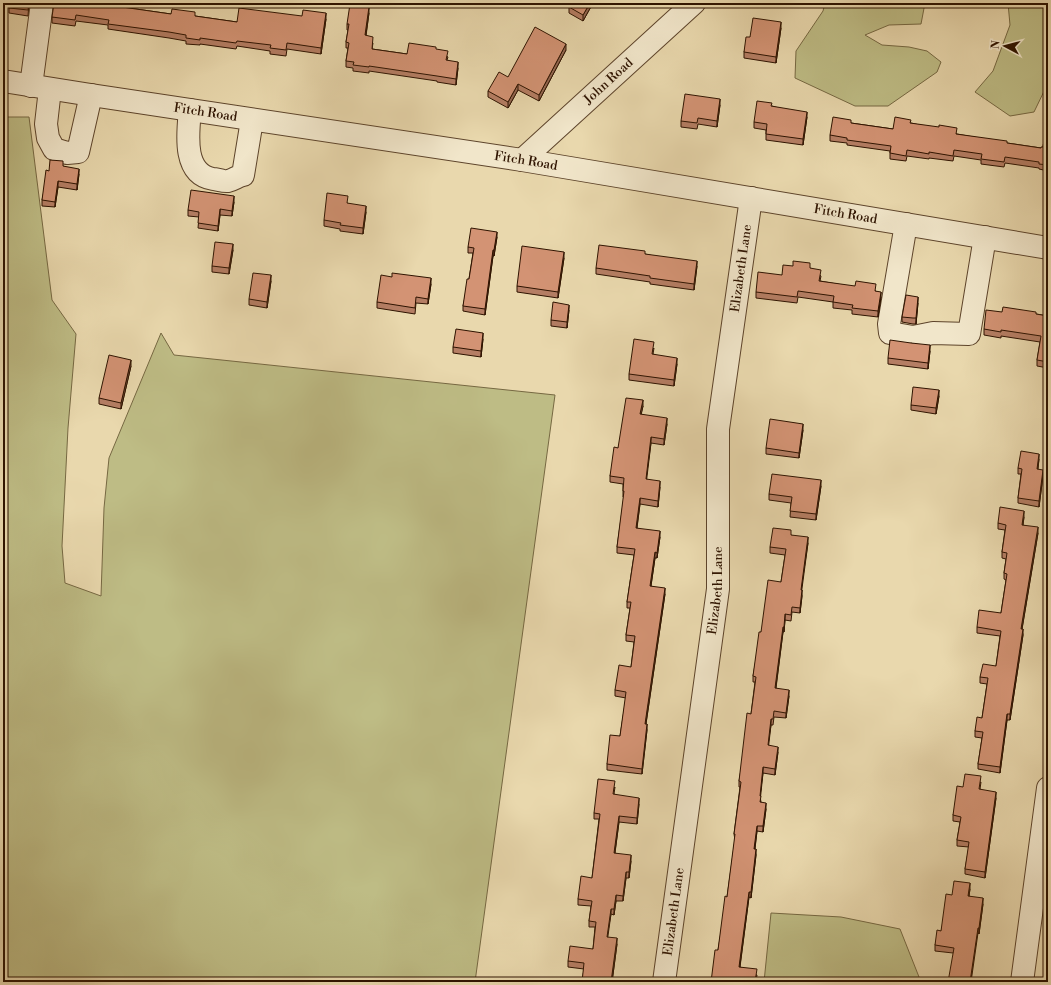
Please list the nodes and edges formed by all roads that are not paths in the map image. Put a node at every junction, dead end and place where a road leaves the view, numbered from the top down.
1 (42, 3) edge
2 (694, 3) edge
3 (3, 81) edge
4 (40, 87) junction
5 (91, 95) junction
6 (190, 110) junction
7 (252, 120) junction
8 (522, 160) junction
9 (751, 198) junction
10 (906, 224) junction
11 (985, 237) junction
12 (1048, 248) edge
13 (1048, 788) edge
14 (664, 982) edge
15 (1022, 982) edge

1 - 4 street
2 - 8 street, John Road
3 - 4 street, Fitch Road
4 - 5 street, Fitch Road
4 - 5 street
5 - 6 street, Fitch Road
6 - 7 street, Fitch Road
6 - 7 street
7 - 8 street, Fitch Road
8 - 9 street, Fitch Road
9 - 10 street, Fitch Road
9 - 14 street, Elizabeth Lane
10 - 11 street, Fitch Road
10 - 11 street
11 - 12 street, Fitch Road
13 - 15 street

